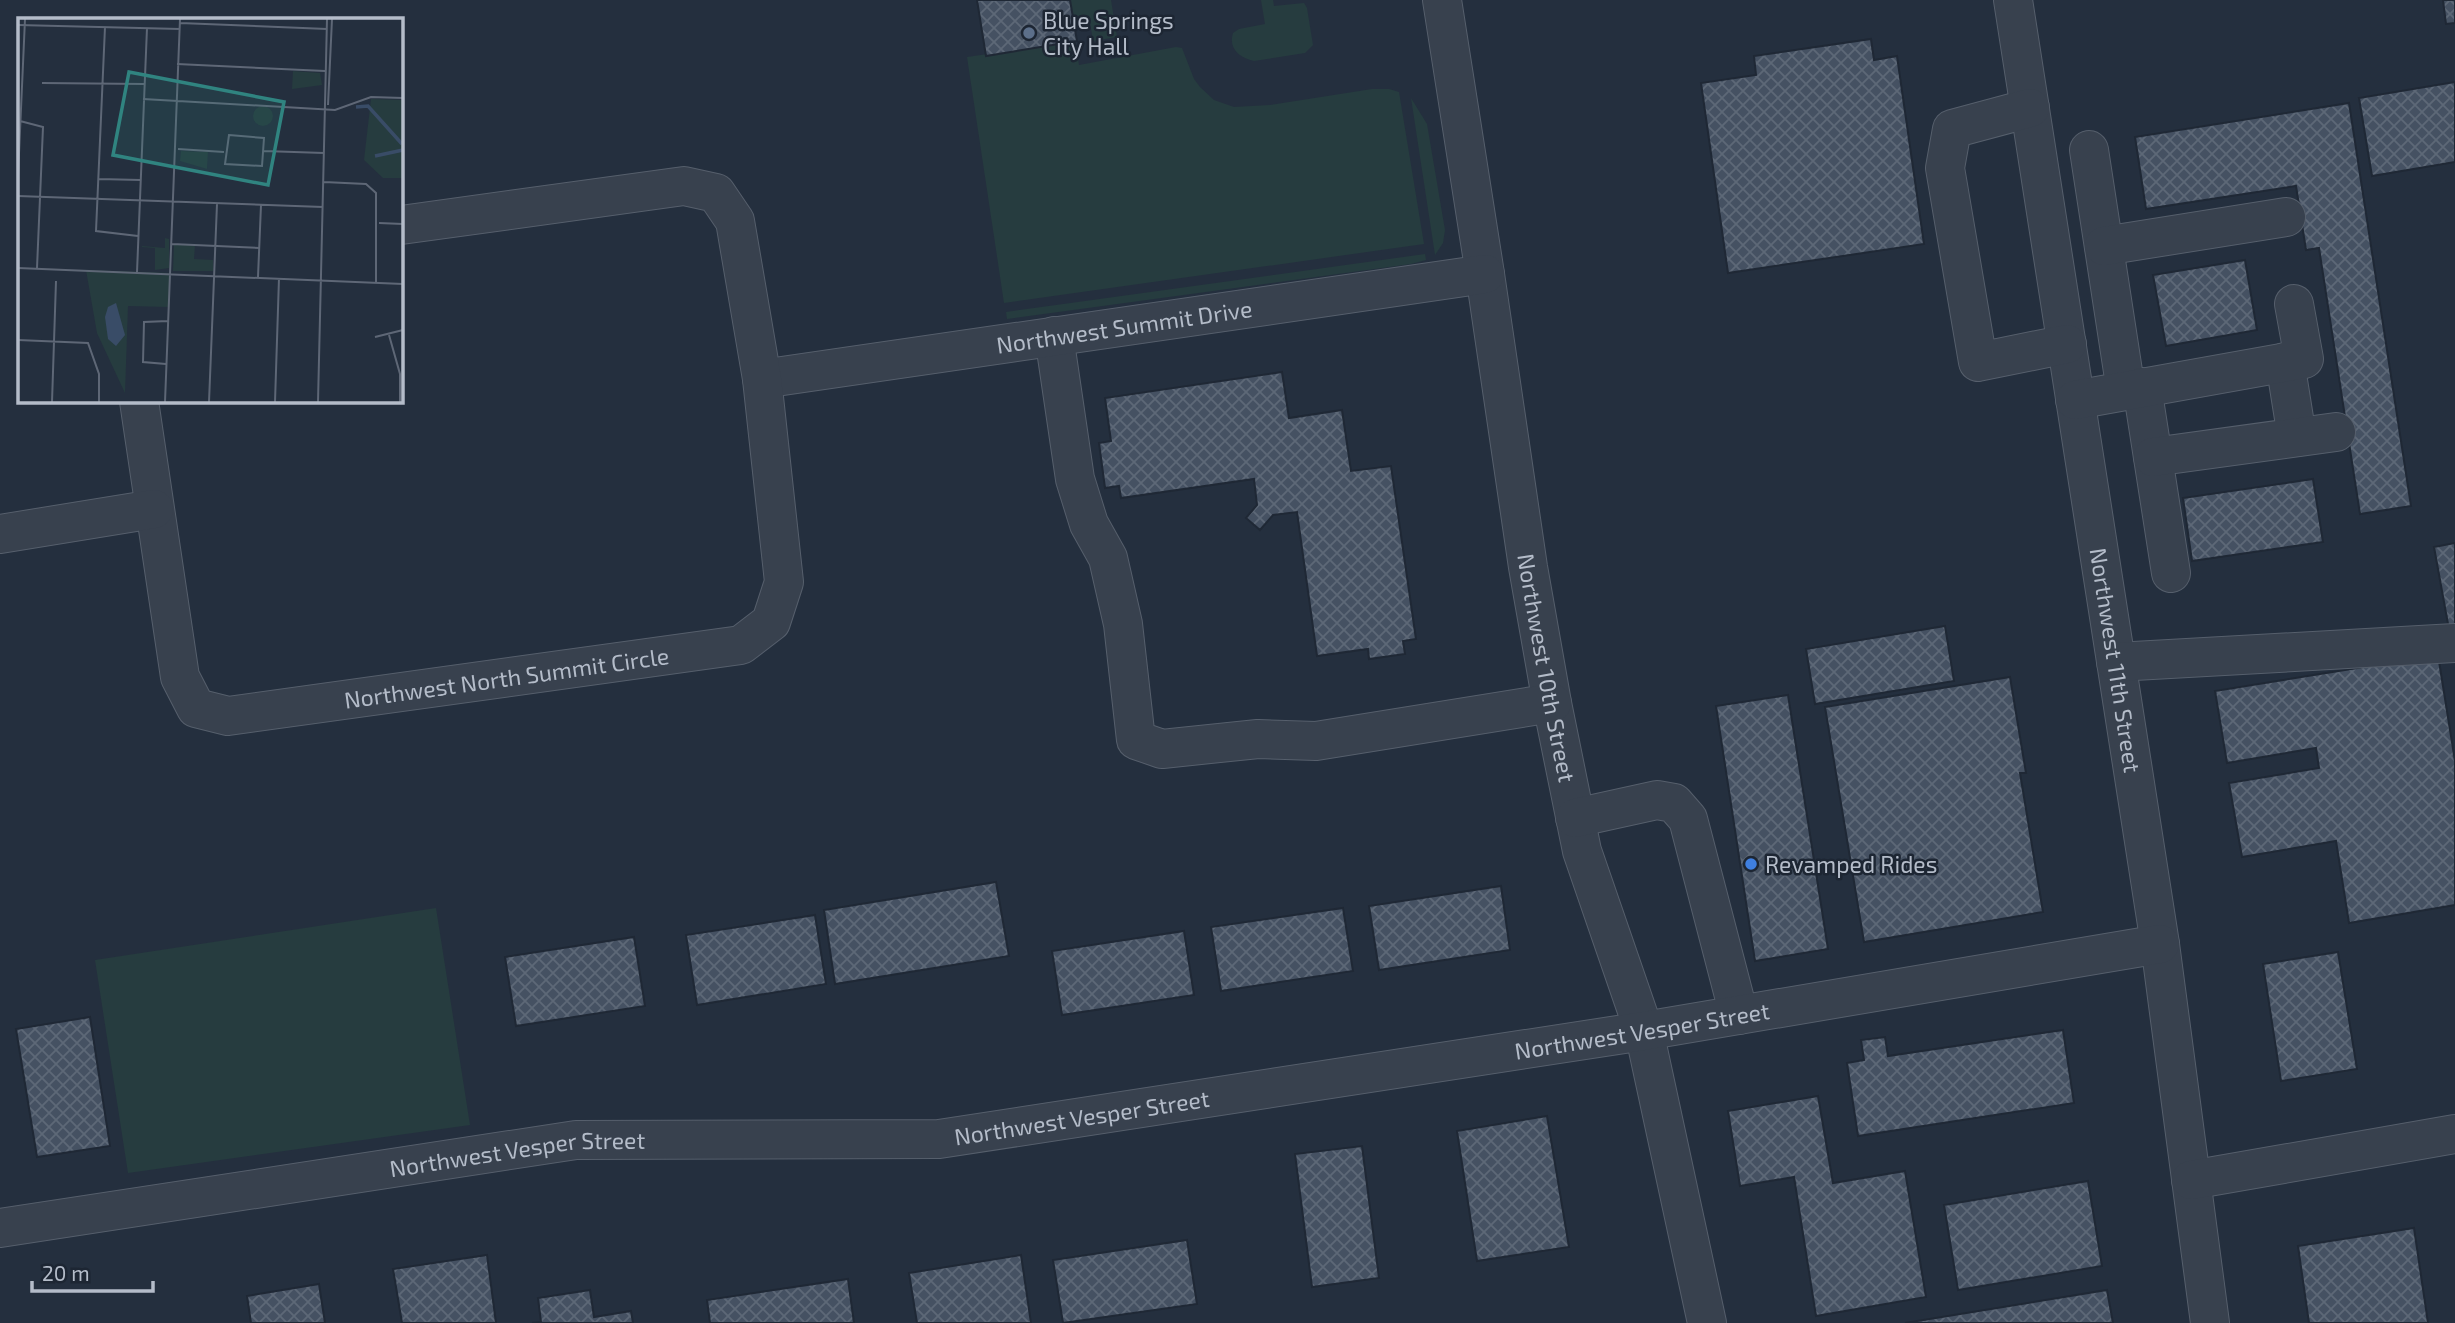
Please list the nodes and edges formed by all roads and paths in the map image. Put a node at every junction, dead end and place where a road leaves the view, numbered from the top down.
1 (1442, 0) edge
2 (2013, 0) edge
3 (2030, 108) junction
4 (2089, 150) dead end
5 (2286, 217) dead end
6 (402, 225) edge
7 (2104, 246) junction
8 (1485, 274) junction
9 (2294, 304) dead end
10 (1055, 336) junction
11 (2067, 344) junction
12 (2285, 362) junction
13 (762, 379) junction
14 (2134, 389) junction
15 (2076, 400) junction
16 (139, 402) edge
17 (2336, 432) dead end
18 (2297, 437) junction
19 (2153, 457) junction
20 (154, 509) junction
21 (0, 534) edge
22 (2171, 573) dead end
23 (2455, 643) edge
24 (2116, 662) junction
25 (1552, 703) junction
26 (1575, 818) junction
27 (2160, 944) junction
28 (1739, 1016) junction
29 (1644, 1031) junction
30 (2455, 1134) edge
31 (2190, 1180) junction
32 (0, 1228) edge
33 (1707, 1323) edge
34 (2210, 1323) edge

1 - 8 street, Northwest 10th Street
2 - 3 street, Northwest 11th Street
3 - 11 street, Northwest 11th Street
3 - 11 street
4 - 7 street
5 - 7 street
6 - 13 street, Northwest North Summit Circle
7 - 14 street
8 - 10 street, Northwest Summit Drive
8 - 25 street, Northwest 10th Street
9 - 12 street
10 - 13 street, Northwest Summit Drive
10 - 25 street
11 - 15 street, Northwest 11th Street
12 - 14 street
12 - 18 street
13 - 20 street, Northwest North Summit Circle
14 - 15 street
14 - 19 street
15 - 24 street, Northwest 11th Street
16 - 20 street, Northwest North Summit Circle
17 - 18 street
18 - 19 street
19 - 22 street
20 - 21 street
23 - 24 street
24 - 27 street, Northwest 11th Street
25 - 26 street, Northwest 10th Street
26 - 28 street
26 - 29 street, Northwest 10th Street
27 - 28 street, Northwest Vesper Street
27 - 31 street, Northwest 11th Street
28 - 29 street, Northwest Vesper Street
29 - 32 street, Northwest Vesper Street
29 - 33 street, Northwest 10th Street
30 - 31 street
31 - 34 street, Northwest 11th Street

